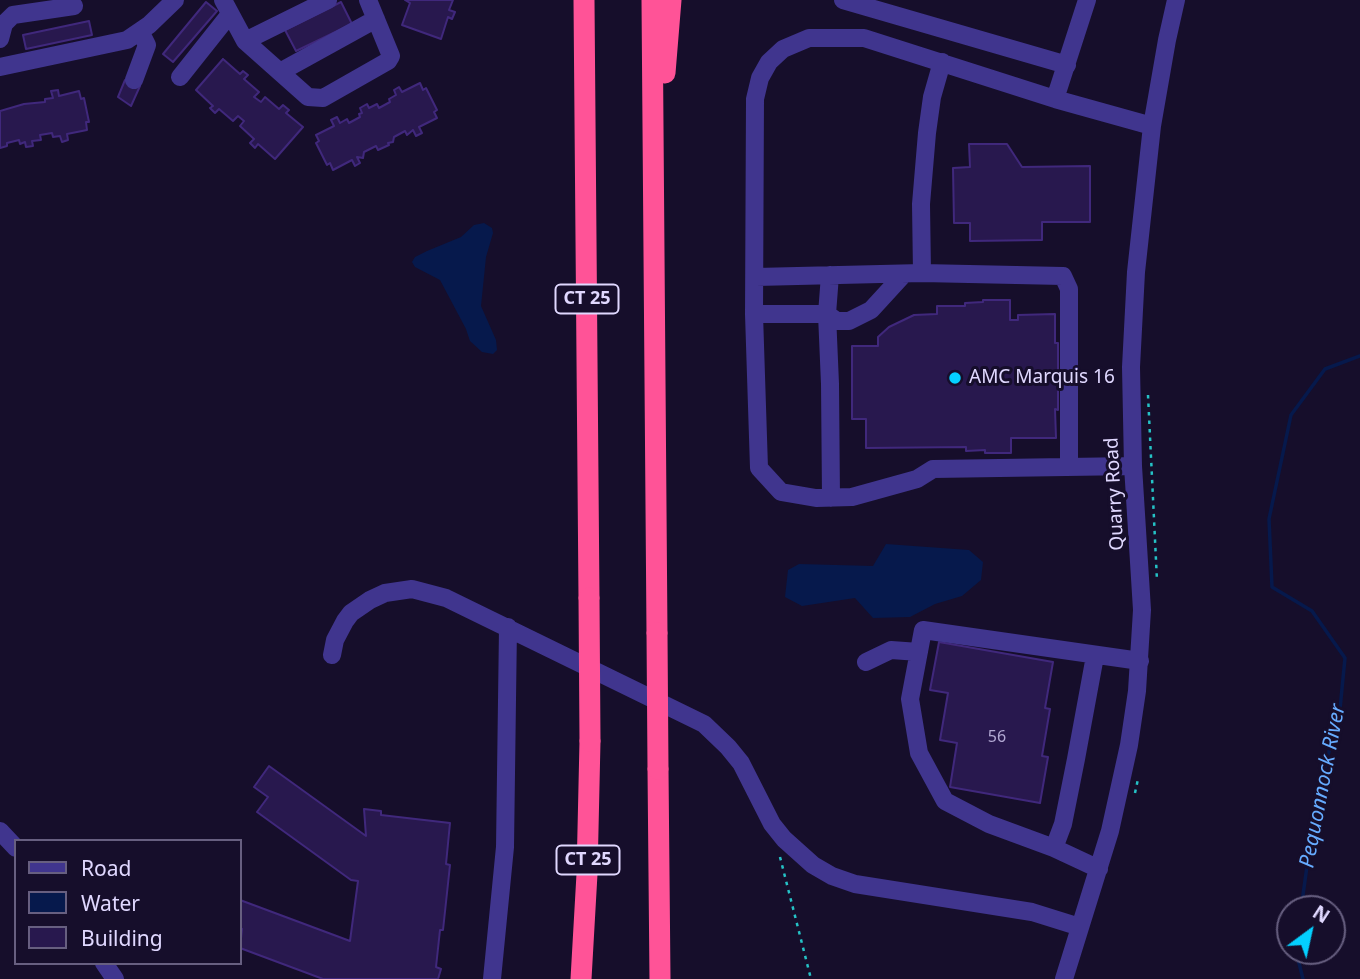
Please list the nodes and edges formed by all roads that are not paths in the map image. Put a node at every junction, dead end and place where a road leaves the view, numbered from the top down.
1 (175, 0) edge
2 (328, 0) edge
3 (369, 0) edge
4 (584, 0) edge
5 (652, 0) edge
6 (671, 0) edge
7 (843, 0) edge
8 (1087, 0) edge
9 (1176, 0) edge
10 (873, 4) edge
11 (74, 6) dead end
12 (226, 7) edge
13 (376, 19) junction
14 (140, 31) junction
15 (0, 38) edge
16 (864, 38) junction
17 (245, 41) junction
18 (942, 62) junction
19 (1067, 65) junction
20 (0, 67) edge
21 (280, 72) junction
22 (180, 77) dead end
23 (134, 80) dead end
24 (1055, 99) junction
25 (1152, 126) junction
26 (654, 214) junction
27 (913, 274) junction
28 (830, 275) junction
29 (756, 277) junction
30 (754, 314) junction
31 (827, 314) junction
32 (1069, 466) junction
33 (1133, 467) junction
34 (831, 498) junction
35 (508, 627) junction
36 (919, 652) junction
37 (332, 655) dead end
38 (1095, 656) junction
39 (1140, 660) junction
40 (866, 662) dead end
41 (0, 831) edge
42 (14, 846) edge
43 (1054, 848) junction
44 (1099, 869) junction
45 (1080, 927) junction
46 (492, 979) edge
47 (580, 979) edge
48 (660, 979) edge
49 (1064, 979) edge

1 - 14 street
2 - 17 street
3 - 13 street
4 - 47 highway, CT 25, bridge
5 - 26 highway
6 - 26 highway
7 - 10 street
8 - 19 street
9 - 25 street, Quarry Road
10 - 16 street
10 - 19 street
11 - 15 street
12 - 17 street
12 - 22 street
13 - 21 street
13 - 21 street
14 - 20 street
14 - 23 street
16 - 18 street
16 - 29 street
17 - 21 street
18 - 24 street
18 - 27 street
19 - 24 street
24 - 25 street
25 - 33 street, Quarry Road
26 - 48 highway, bridge
27 - 28 street
27 - 31 street
27 - 32 street
28 - 29 street
28 - 31 street
29 - 30 street
30 - 31 street
30 - 34 street
31 - 34 street
32 - 33 street
32 - 34 street
33 - 39 street, Quarry Road
35 - 37 street
35 - 45 street
35 - 46 street
36 - 38 street
36 - 40 street
36 - 43 street
38 - 39 street
38 - 43 street
39 - 44 street, Quarry Road
41 - 42 street
43 - 44 street
44 - 45 street, Quarry Road
45 - 49 street, Quarry Road

